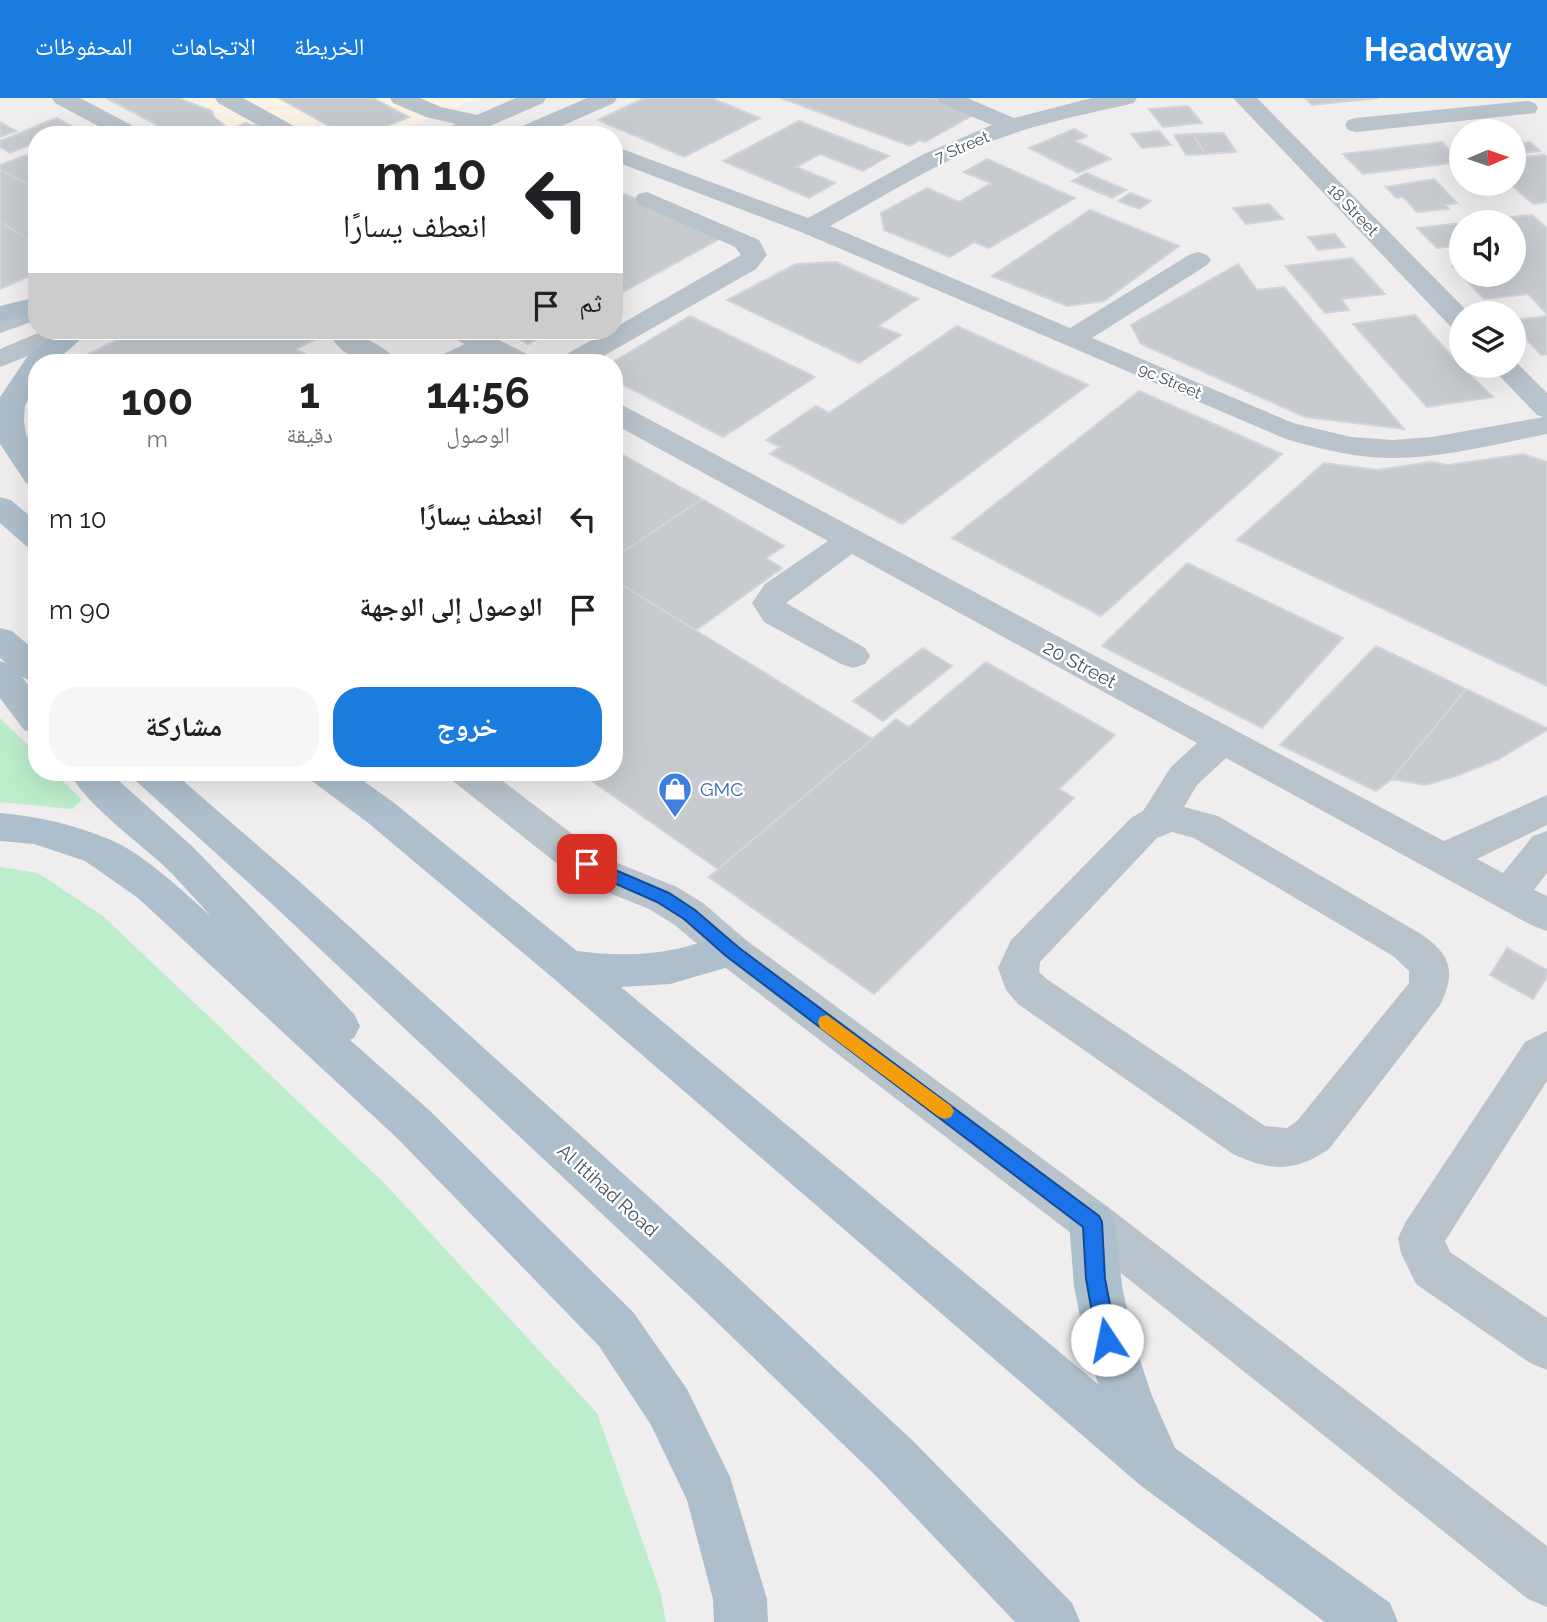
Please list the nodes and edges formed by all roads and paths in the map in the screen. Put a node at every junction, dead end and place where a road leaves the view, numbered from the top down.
1 (63, 98) edge
2 (229, 98) edge
3 (401, 98) edge
4 (491, 98) edge
5 (535, 98) edge
6 (606, 98) edge
7 (947, 98) edge
8 (1126, 98) edge
9 (1244, 98) edge
10 (1521, 103) edge
11 (559, 118) junction
12 (481, 121) junction
13 (1547, 124) edge
14 (1356, 125) dead end
15 (116, 126) edge
16 (277, 126) edge
17 (470, 126) edge
18 (541, 126) edge
19 (573, 126) edge
20 (1013, 126) junction
21 (623, 156) edge
22 (646, 199) dead end
23 (810, 228) junction
24 (1198, 260) dead end
25 (28, 309) edge
26 (1449, 309) edge
27 (28, 311) edge
28 (0, 314) edge
29 (0, 325) edge
30 (623, 334) edge
31 (1071, 339) junction
32 (45, 340) edge
33 (65, 340) edge
34 (347, 340) dead end
35 (478, 340) edge
36 (612, 340) edge
37 (486, 344) junction
38 (48, 354) edge
39 (371, 354) edge
40 (465, 354) edge
41 (505, 354) edge
42 (587, 354) edge
43 (0, 359) edge
44 (28, 373) edge
45 (1516, 378) edge
46 (1547, 410) edge
47 (623, 417) edge
48 (1547, 425) edge
49 (28, 466) edge
50 (0, 507) edge
51 (28, 531) edge
52 (850, 540) junction
53 (0, 639) edge
54 (853, 656) dead end
55 (28, 663) edge
56 (0, 673) edge
57 (28, 709) edge
58 (1223, 740) junction
59 (96, 781) edge
60 (159, 781) edge
61 (337, 781) edge
62 (478, 781) edge
63 (1547, 808) edge
64 (1156, 821) junction
65 (0, 827) edge
66 (1547, 846) edge
67 (1441, 859) junction
68 (1508, 894) junction
69 (1547, 915) edge
70 (732, 951) junction
71 (567, 966) junction
72 (1547, 1049) edge
73 (413, 1124) junction
74 (1092, 1222) junction
75 (1547, 1346) edge
76 (1158, 1467) junction
77 (1547, 1580) edge
78 (741, 1622) edge
79 (1054, 1622) edge
80 (1371, 1622) edge

1 - 15 street
2 - 16 street
3 - 12 street
4 - 12 street
5 - 12 street
6 - 11 street
7 - 20 street
8 - 20 street, 7 Street
9 - 26 street, 18 Street
10 - 13 street
10 - 14 street
11 - 18 street
11 - 19 street
12 - 17 street
20 - 23 street, 7 Street
21 - 23 street, 9c Street
22 - 30 street
23 - 31 street, 9c Street
24 - 31 street
25 - 28 main road
27 - 29 street
31 - 48 street, 9c Street
32 - 43 street
33 - 38 main road
34 - 39 street
35 - 37 street
36 - 42 street
37 - 40 street
37 - 41 street
44 - 49 main road
45 - 46 street
47 - 52 street, 20 Street
50 - 51 main road
52 - 54 street
52 - 58 street, 20 Street
53 - 55 main road
56 - 57 main road
58 - 64 street
58 - 67 street, 20 Street
59 - 73 main road
60 - 79 main road, Al Ittihad Road
61 - 71 main road
62 - 70 street
63 - 67 street
64 - 64 street
65 - 73 main road
66 - 68 street
67 - 68 street, 20 Street
68 - 69 street, 20 Street
70 - 71 main road
70 - 74 street
71 - 76 main road
72 - 75 street
73 - 78 main road
74 - 76 main road
74 - 77 street
76 - 80 main road

